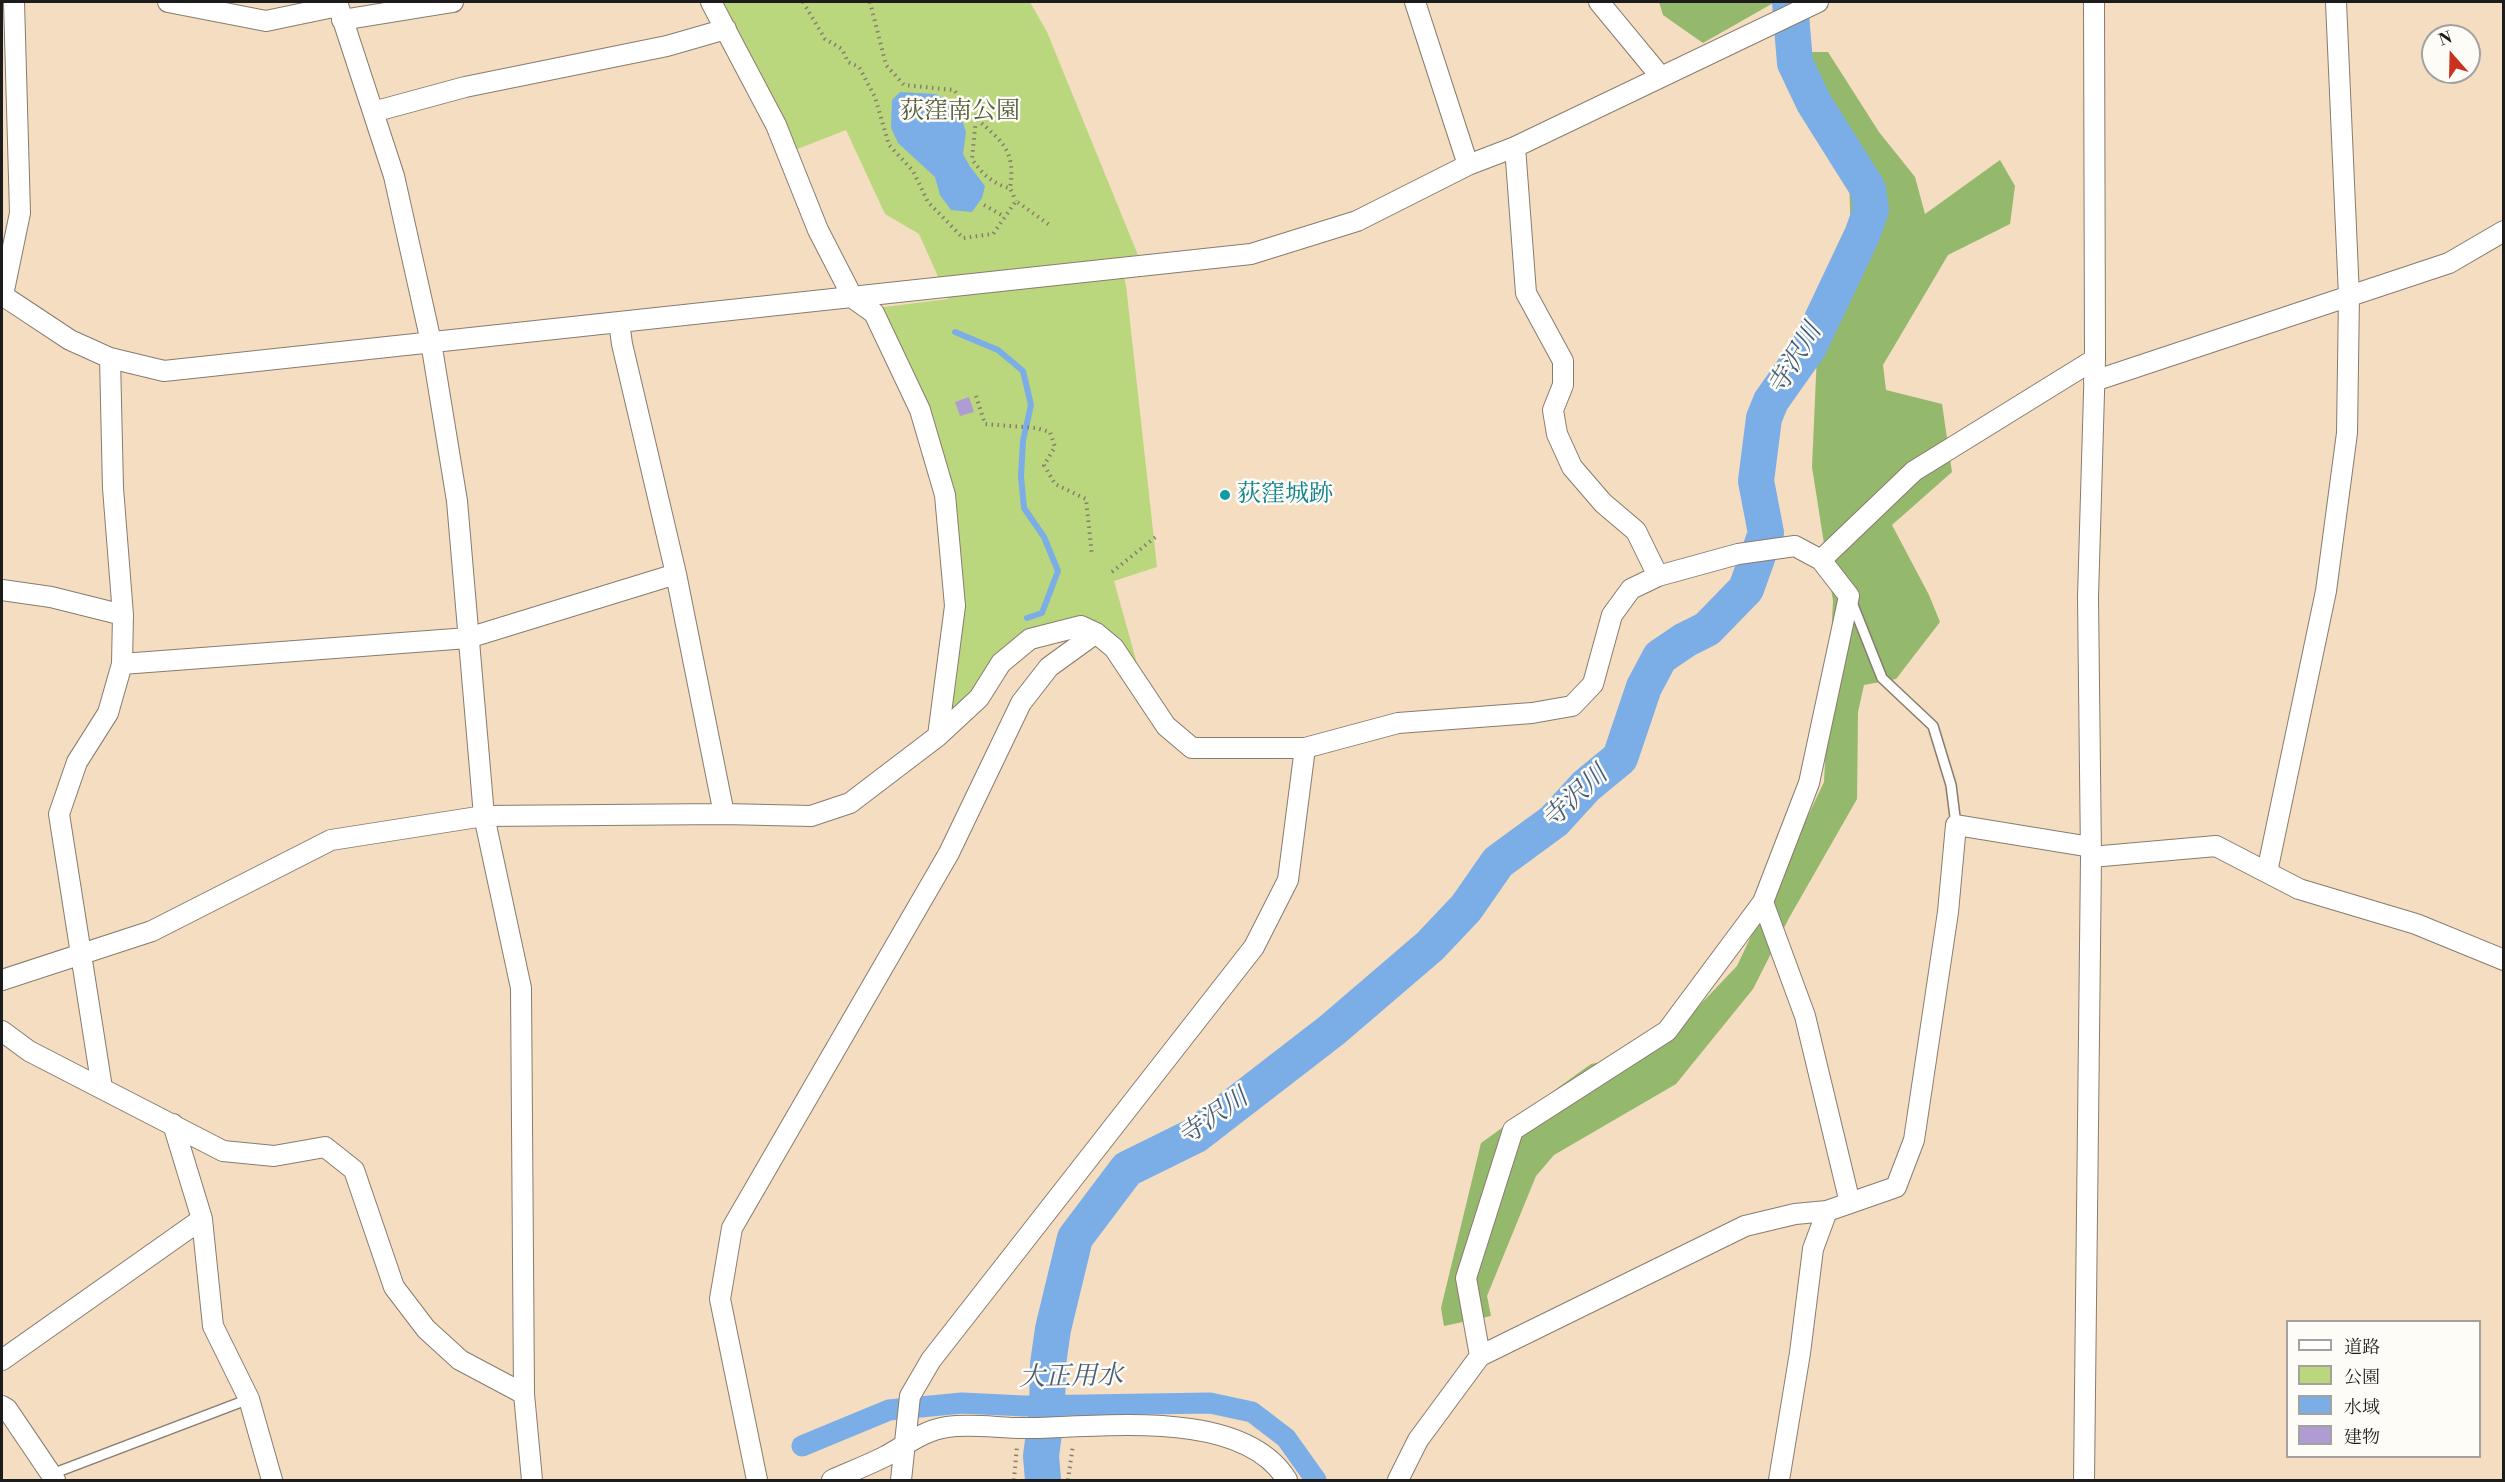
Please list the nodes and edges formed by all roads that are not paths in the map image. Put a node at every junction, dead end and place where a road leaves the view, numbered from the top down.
1 (14, 2) edge
2 (168, 2) edge
3 (453, 2) edge
4 (711, 2) edge
5 (1415, 2) edge
6 (1599, 2) edge
7 (2094, 2) edge
8 (2336, 2) edge
9 (1810, 5) edge
10 (339, 9) edge
11 (726, 29) junction
12 (1661, 77) junction
13 (373, 112) junction
14 (1515, 147) junction
15 (1468, 165) junction
16 (2504, 231) edge
17 (2, 295) edge
18 (2349, 296) junction
19 (853, 298) junction
20 (619, 322) junction
21 (431, 342) junction
22 (110, 358) junction
23 (2095, 359) junction
24 (2094, 381) junction
25 (1821, 560) junction
26 (676, 574) junction
27 (1658, 576) junction
28 (2, 590) edge
29 (1849, 596) junction
30 (123, 615) junction
31 (1096, 633) junction
32 (468, 638) junction
33 (122, 664) junction
34 (938, 736) junction
35 (1305, 748) junction
36 (724, 814) junction
37 (484, 816) junction
38 (1956, 825) junction
39 (2091, 852) junction
40 (2267, 872) junction
41 (1763, 902) junction
42 (80, 954) junction
43 (2504, 960) edge
44 (2, 980) edge
45 (2, 1031) edge
46 (102, 1088) junction
47 (173, 1124) junction
48 (1850, 1203) junction
49 (1827, 1211) junction
50 (202, 1219) junction
51 (1480, 1356) junction
52 (2, 1360) edge
53 (524, 1394) junction
54 (249, 1399) junction
55 (2, 1406) edge
56 (905, 1437) junction
57 (54, 1477) edge
58 (272, 1480) edge
59 (532, 1480) edge
60 (757, 1480) edge
61 (832, 1480) edge
62 (901, 1480) edge
63 (1287, 1480) edge
64 (1398, 1480) edge
65 (1779, 1480) edge
66 (2084, 1480) edge

1 - 17 street
2 - 10 street
3 - 10 street
4 - 11 street
5 - 15 street
6 - 12 street
7 - 23 street
8 - 18 street
9 - 12 street
10 - 13 street
11 - 13 street
11 - 19 street
12 - 14 street
13 - 21 street
14 - 15 street
14 - 27 street
15 - 19 street
16 - 18 street
17 - 22 street
18 - 24 street
18 - 40 street
19 - 20 street
19 - 34 street
20 - 21 street
20 - 26 street
21 - 22 street
21 - 32 street
22 - 30 street
23 - 24 street
23 - 25 street
24 - 39 street
25 - 27 street
25 - 29 street
26 - 32 street
26 - 36 street
27 - 35 street
28 - 30 street
29 - 38 lane
29 - 41 street
30 - 33 street
31 - 34 street
31 - 35 street
31 - 60 street
32 - 33 street
32 - 37 street
33 - 42 street
34 - 36 street
35 - 56 street
36 - 37 street
37 - 42 street
37 - 53 street
38 - 39 street
38 - 48 street
39 - 40 street
39 - 66 street
40 - 43 street
41 - 48 street
41 - 51 street
42 - 44 street
42 - 46 street
45 - 46 street
46 - 47 street
47 - 50 street
47 - 53 street
48 - 49 street
49 - 51 street
49 - 65 street
50 - 52 street
50 - 54 street
51 - 64 street
53 - 59 street
54 - 57 lane
54 - 58 street
55 - 57 street
56 - 61 street
56 - 62 street
56 - 63 street

